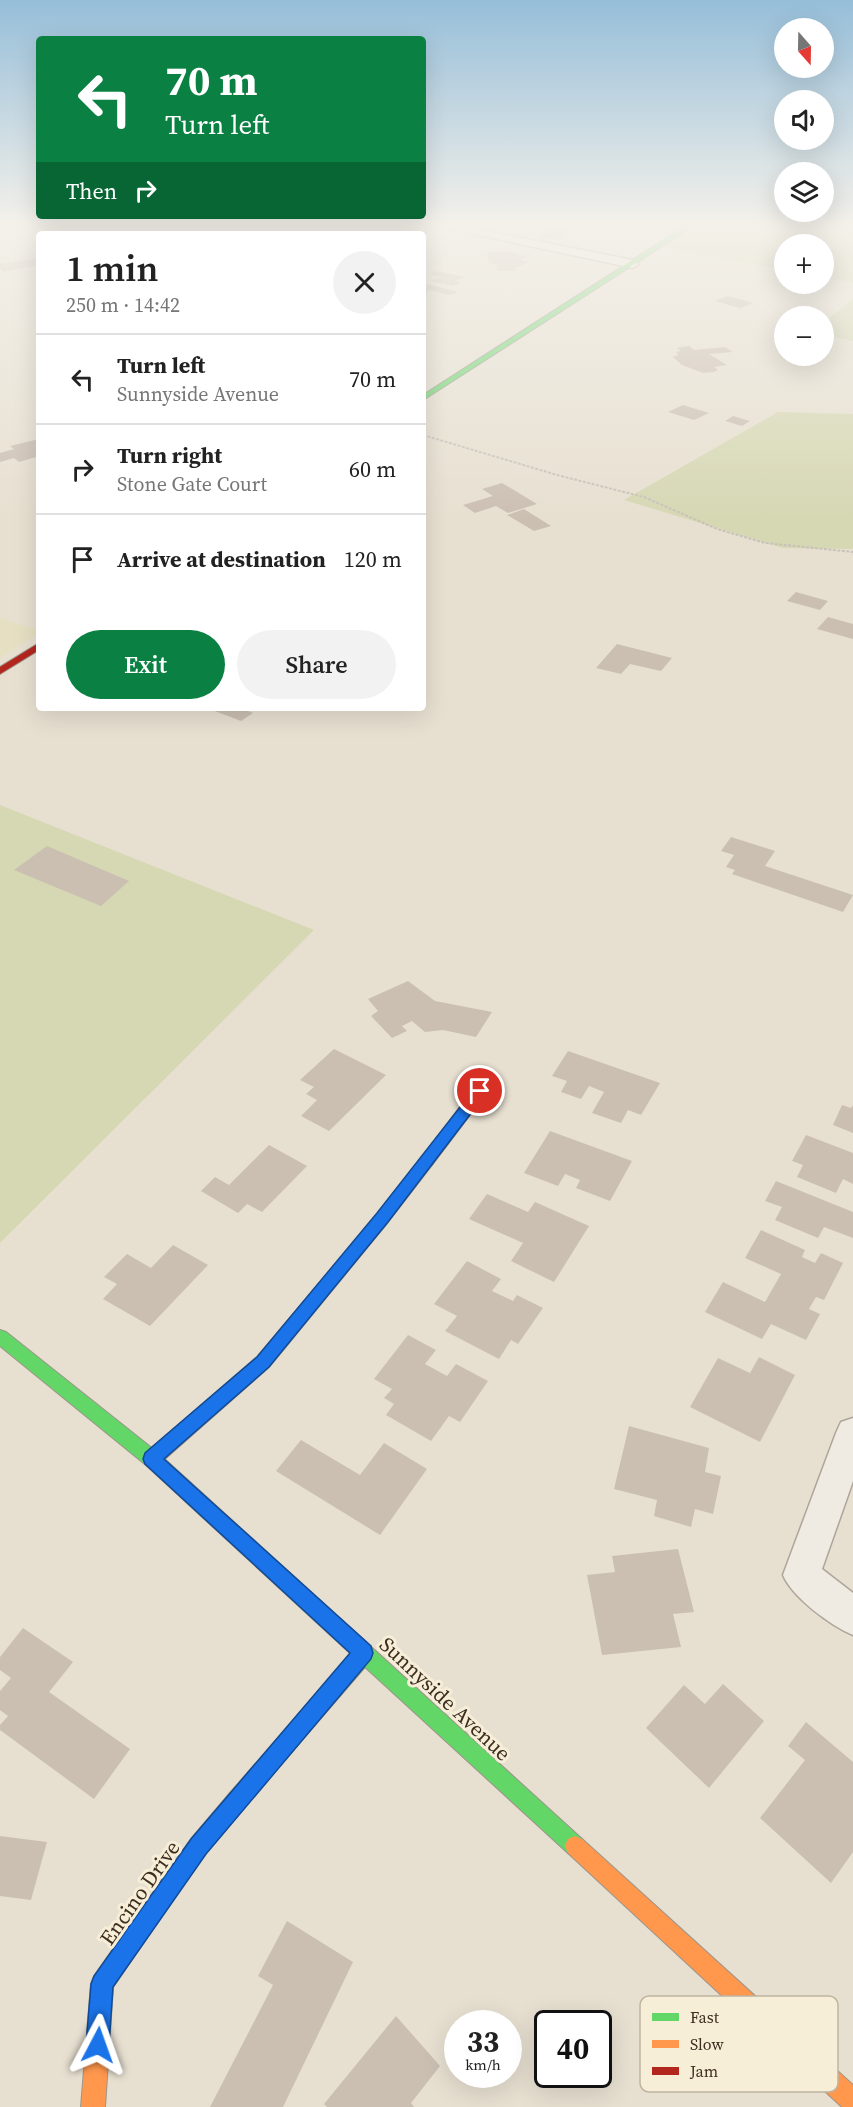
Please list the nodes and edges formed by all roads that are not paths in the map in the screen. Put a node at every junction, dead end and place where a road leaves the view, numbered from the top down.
1 (540, 323) edge
2 (426, 396) edge
3 (36, 647) edge
4 (0, 671) edge
5 (480, 1091) dead end
6 (0, 1337) edge
7 (853, 1433) edge
8 (152, 1459) junction
9 (853, 1617) edge
10 (364, 1653) junction
11 (738, 1996) edge
12 (838, 2087) edge
13 (853, 2101) edge
14 (93, 2107) edge

1 - 2 street
3 - 4 street
5 - 8 street
6 - 8 street, Sunnyside Avenue
7 - 9 street
8 - 10 street, Sunnyside Avenue
10 - 11 street, Sunnyside Avenue
10 - 14 street, Encino Drive
12 - 13 street, Sunnyside Avenue

